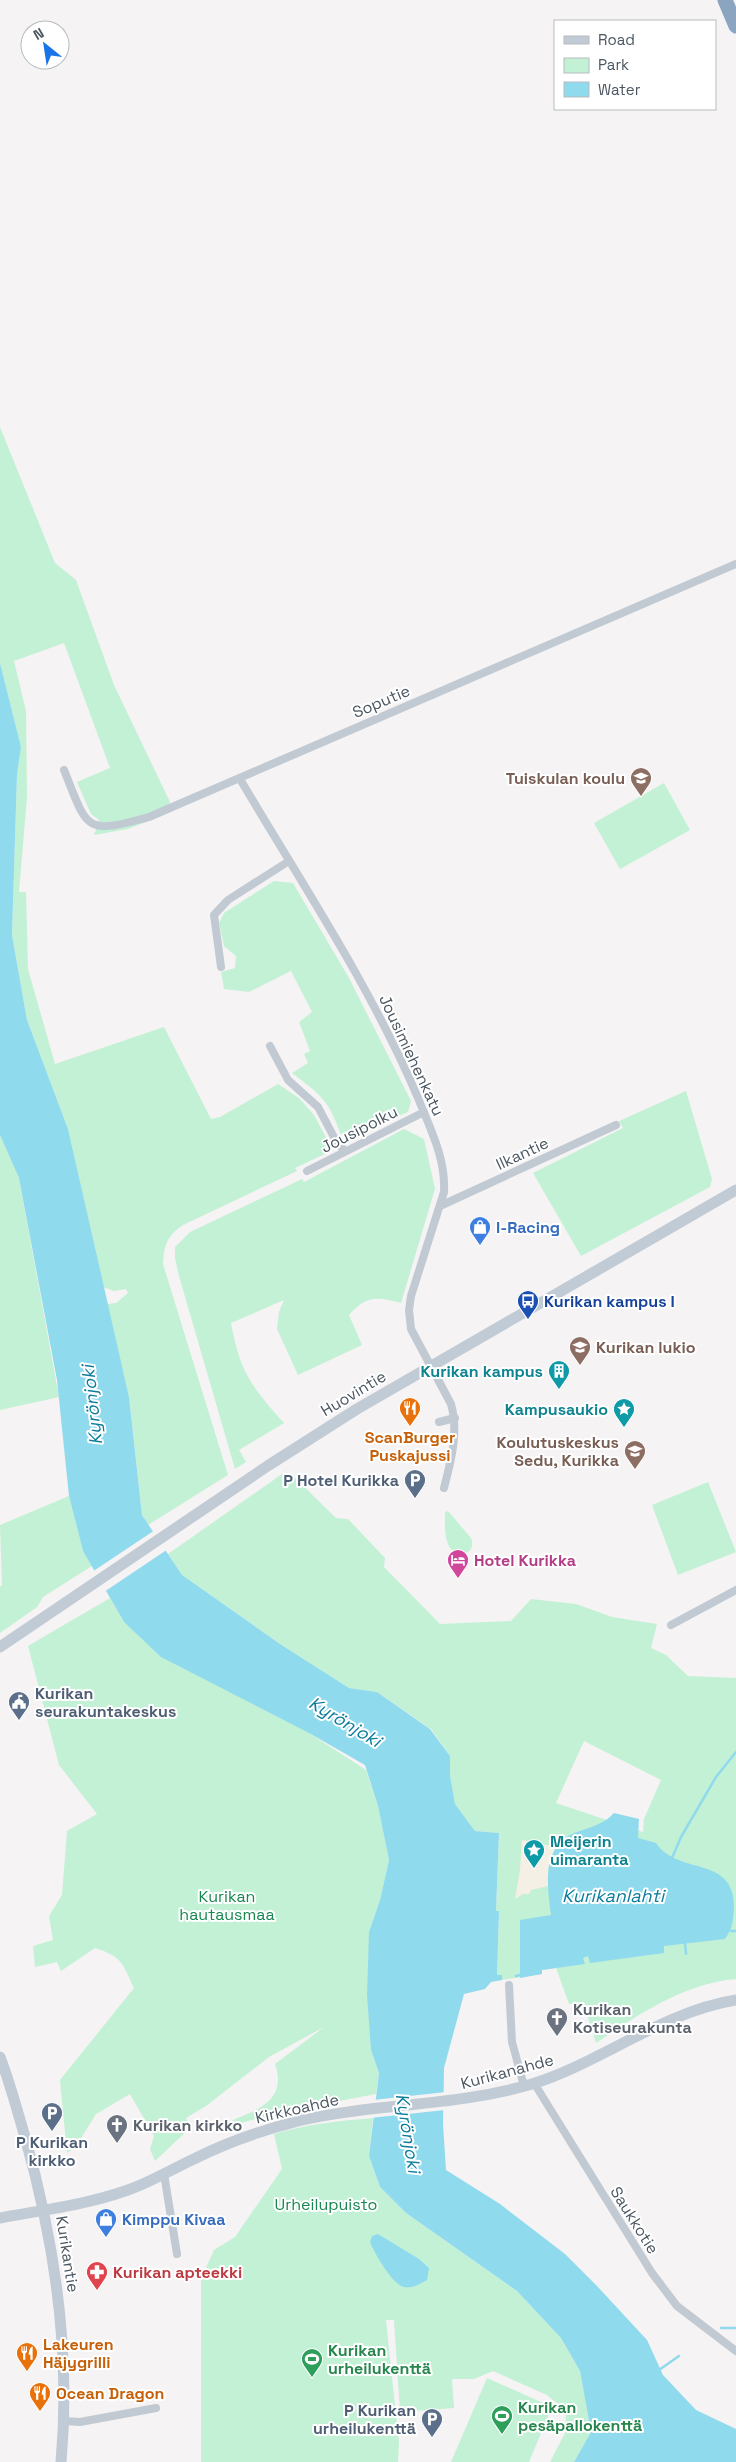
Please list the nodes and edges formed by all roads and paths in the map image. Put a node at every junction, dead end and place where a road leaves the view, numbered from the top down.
1 (725, 0) edge
2 (736, 26) edge
3 (736, 564) edge
4 (64, 770) dead end
5 (240, 779) junction
6 (289, 861) junction
7 (221, 967) dead end
8 (270, 1046) dead end
9 (424, 1112) junction
10 (616, 1125) dead end
11 (344, 1152) junction
12 (307, 1171) dead end
13 (736, 1190) edge
14 (440, 1206) junction
15 (430, 1366) junction
16 (455, 1418) junction
17 (439, 1422) dead end
18 (444, 1488) dead end
19 (736, 1590) edge
20 (671, 1625) dead end
21 (0, 1647) edge
22 (509, 1985) dead end
23 (736, 2000) edge
24 (0, 2057) edge
25 (529, 2085) junction
26 (451, 2102) joint
27 (164, 2174) junction
28 (44, 2210) junction
29 (0, 2218) edge
30 (177, 2254) dead end
31 (736, 2351) edge
32 (156, 2408) dead end
33 (65, 2421) junction
34 (61, 2462) edge

1 - 2 highway
3 - 5 street, Soputie
4 - 5 street, Soputie
5 - 6 street, Jousimiehenkatu
6 - 7 street
6 - 9 street, Jousimiehenkatu
8 - 11 street
9 - 11 street, Jousipolku
9 - 14 street, Jousimiehenkatu
10 - 14 street, Ilkantie
11 - 12 street, Jousipolku
13 - 15 main road, Huovintie
14 - 15 street, Jousimiehenkatu
15 - 16 street, Jousimiehenkatu
15 - 21 main road, Huovintie
16 - 17 street
16 - 18 street
19 - 20 street
22 - 25 street, Saukkotie
23 - 25 main road, Kurikanahde
24 - 28 main road, Kurikantie
25 - 26 main road, Kurikanahde
25 - 31 street, Saukkotie
26 - 27 main road, Kirkkoahde
27 - 28 main road, Kirkkoahde
27 - 30 street
28 - 29 main road, Kirkkoahde
28 - 33 main road, Kurikantie
32 - 33 street
33 - 34 main road, Kurikantie

